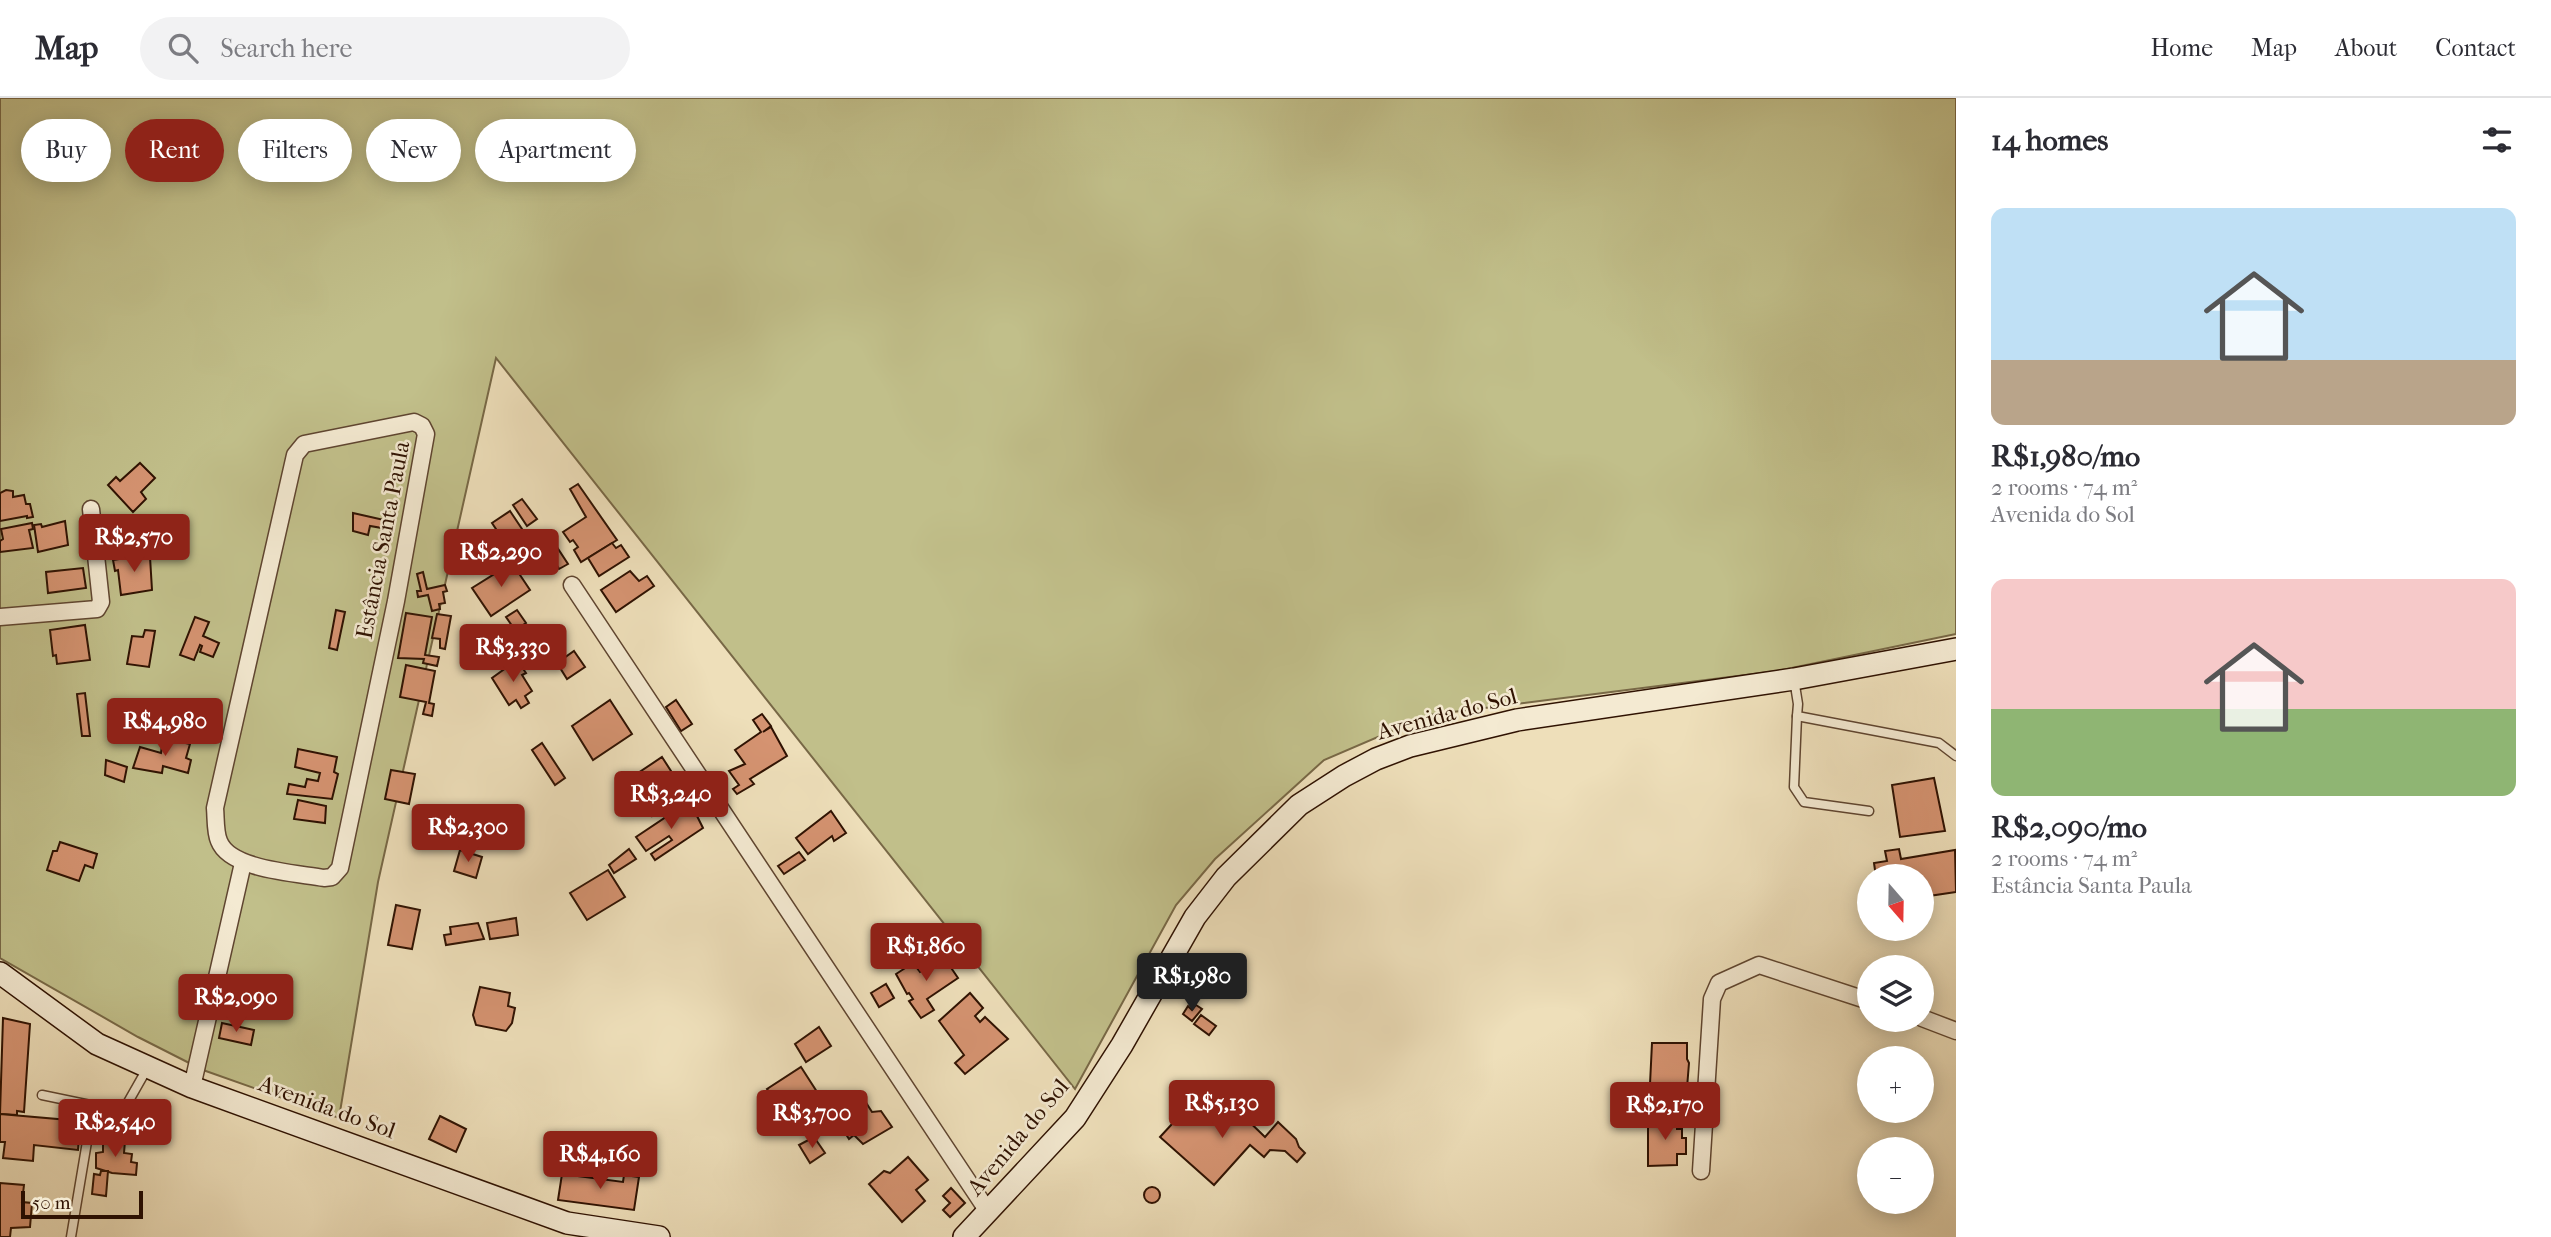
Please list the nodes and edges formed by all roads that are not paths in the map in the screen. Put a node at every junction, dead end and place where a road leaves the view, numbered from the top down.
1 (91, 509) dead end
2 (572, 585) dead end
3 (0, 617) edge
4 (1956, 649) edge
5 (1794, 679) junction
6 (1797, 716) junction
7 (1956, 756) edge
8 (1869, 811) dead end
9 (243, 863) junction
10 (4, 978) edge
11 (1857, 997) edge
12 (1934, 1023) edge
13 (1956, 1031) edge
14 (148, 1067) junction
15 (192, 1087) junction
16 (41, 1095) dead end
17 (93, 1106) junction
18 (1700, 1171) dead end
19 (989, 1213) junction
20 (71, 1237) edge
21 (659, 1237) edge
22 (964, 1237) edge

1 - 3 street
2 - 19 street
4 - 5 street, Avenida do Sol
5 - 6 lane
5 - 19 street, Avenida do Sol
6 - 7 lane
6 - 8 lane
9 - 9 street, Estância Santa Paula
9 - 15 street
10 - 14 street, Avenida do Sol
11 - 18 street
12 - 13 street
14 - 15 street, Avenida do Sol
14 - 17 lane
15 - 21 street, Avenida do Sol
16 - 17 lane
17 - 20 lane
19 - 22 street, Avenida do Sol

